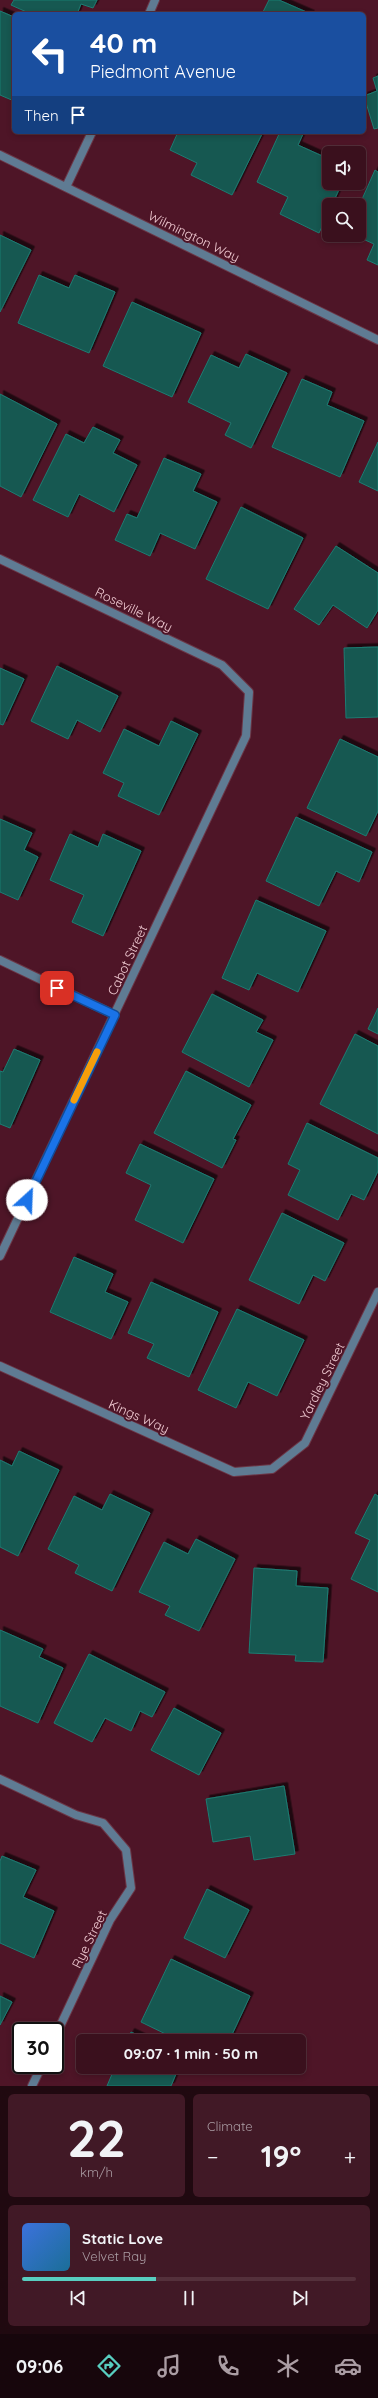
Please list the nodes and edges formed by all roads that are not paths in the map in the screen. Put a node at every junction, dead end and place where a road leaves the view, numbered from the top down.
1 (155, 0) edge
2 (150, 12) edge
3 (91, 134) edge
4 (0, 155) edge
5 (66, 187) junction
6 (378, 340) edge
7 (0, 559) edge
8 (249, 692) joint
9 (0, 960) edge
10 (115, 1015) junction
11 (0, 1256) edge
12 (378, 1292) edge
13 (0, 1366) edge
14 (272, 1469) joint
15 (0, 1779) edge
16 (62, 2022) edge
17 (38, 2074) edge
18 (32, 2086) edge

1 - 2 street
3 - 5 street
4 - 5 street, Wilmington Way
5 - 6 street, Wilmington Way
7 - 8 street, Roseville Way
8 - 10 street, Cabot Street
9 - 10 street
10 - 11 street, Cabot Street
12 - 14 street, Yardley Street
13 - 14 street, Kings Way
15 - 16 street, Rye Street
17 - 18 street

